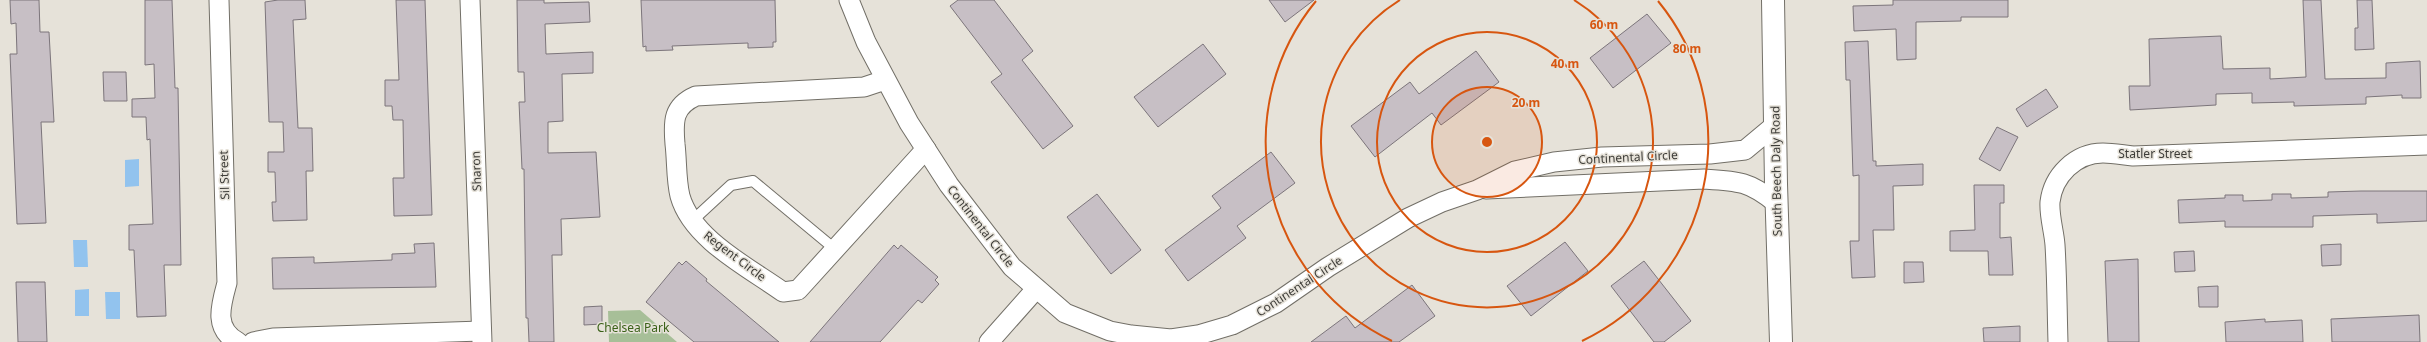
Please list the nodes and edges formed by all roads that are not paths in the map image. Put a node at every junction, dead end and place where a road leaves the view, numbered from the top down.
1 (219, 0) edge
2 (470, 0) edge
3 (849, 0) edge
4 (1773, 0) edge
5 (885, 80) junction
6 (1775, 125) junction
7 (2427, 145) edge
8 (926, 149) junction
9 (1477, 190) junction
10 (1776, 203) junction
11 (692, 221) junction
12 (836, 250) junction
13 (1036, 289) junction
14 (481, 337) edge
15 (238, 342) edge
16 (253, 342) edge
17 (990, 342) edge
18 (1781, 342) edge
19 (2058, 342) edge

1 - 15 street, Sil Street
2 - 14 street, Sharon
3 - 5 street, Continental Circle
4 - 6 street, South Beech Daly Road
5 - 8 street, Continental Circle
5 - 11 street, Regent Circle
6 - 9 street, Continental Circle
6 - 10 street, South Beech Daly Road
7 - 19 street, Statler Street
8 - 12 street, Regent Circle
8 - 13 street, Continental Circle
9 - 10 street, Continental Circle
9 - 13 street, Continental Circle
10 - 18 street, South Beech Daly Road
11 - 12 lane
11 - 12 street, Regent Circle
13 - 17 street
14 - 16 street

